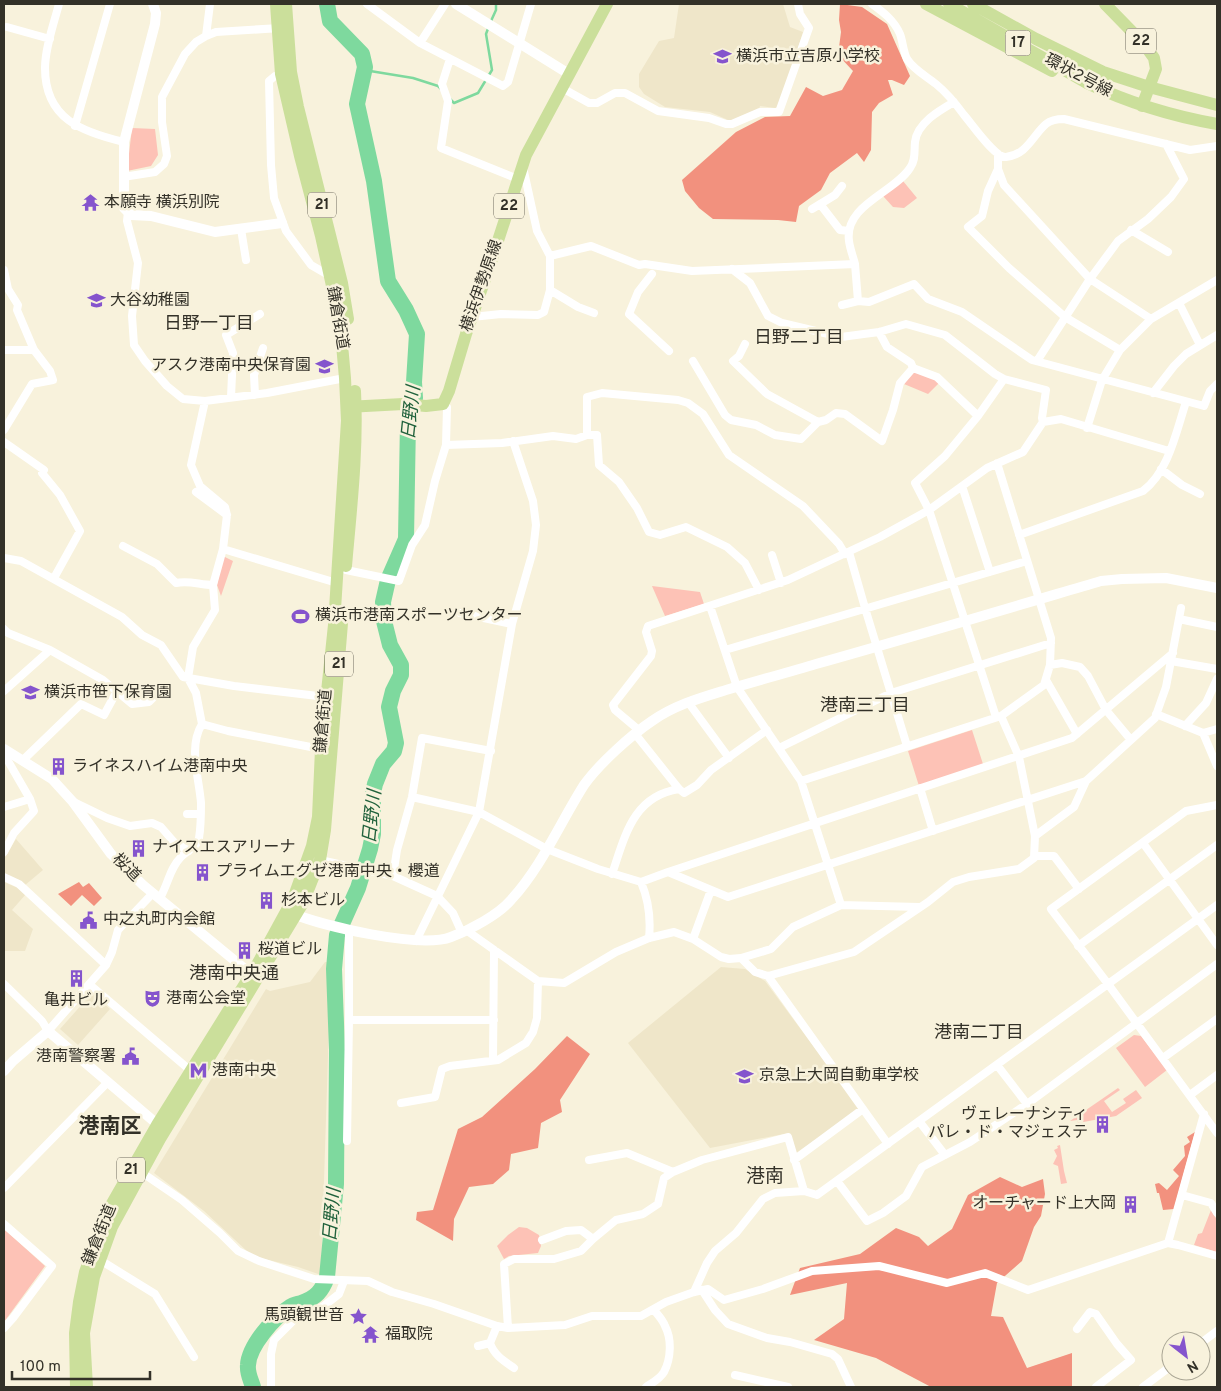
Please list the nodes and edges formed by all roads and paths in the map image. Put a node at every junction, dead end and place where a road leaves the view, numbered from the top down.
1 (59, 4) edge
2 (110, 4) edge
3 (153, 4) edge
4 (210, 4) edge
5 (276, 4) edge
6 (286, 4) edge
7 (367, 4) edge
8 (445, 4) edge
9 (456, 4) edge
10 (531, 4) edge
11 (607, 4) edge
12 (798, 4) edge
13 (872, 4) edge
14 (926, 4) edge
15 (948, 4) edge
16 (973, 4) edge
17 (990, 4) edge
18 (1105, 4) edge
19 (7, 27) dead end
20 (282, 28) junction
21 (206, 36) junction
22 (50, 39) junction
23 (420, 43) junction
24 (520, 44) junction
25 (1051, 46) junction
26 (450, 59) junction
27 (286, 73) junction
28 (569, 74) junction
29 (1087, 83) junction
30 (1149, 87) junction
31 (562, 88) junction
32 (954, 102) junction
33 (1217, 105) edge
34 (1142, 106) junction
35 (1217, 124) edge
36 (75, 126) junction
37 (124, 142) junction
38 (1166, 144) junction
39 (1217, 146) edge
40 (998, 154) junction
41 (523, 164) junction
42 (998, 169) junction
43 (123, 177) junction
44 (518, 179) junction
45 (842, 186) dead end
46 (128, 212) junction
47 (282, 223) junction
48 (241, 229) junction
49 (1131, 230) junction
50 (849, 231) junction
51 (1168, 252) dead end
52 (550, 256) junction
53 (246, 260) dead end
54 (855, 264) junction
55 (732, 268) junction
56 (4, 270) edge
57 (652, 274) dead end
58 (330, 276) junction
59 (1090, 279) junction
60 (1217, 280) edge
61 (550, 290) junction
62 (858, 301) junction
63 (1178, 303) junction
64 (842, 305) dead end
65 (594, 313) dead end
66 (260, 314) dead end
67 (472, 317) junction
68 (1065, 317) junction
69 (1151, 319) junction
70 (879, 332) junction
71 (1217, 335) edge
72 (745, 344) dead end
73 (1200, 345) junction
74 (263, 348) dead end
75 (4, 350) edge
76 (34, 350) junction
77 (669, 350) dead end
78 (1120, 350) junction
79 (693, 361) dead end
80 (1037, 361) junction
81 (913, 368) junction
82 (346, 378) junction
83 (1004, 379) junction
84 (1102, 380) junction
85 (1217, 384) edge
86 (1153, 393) junction
87 (255, 394) junction
88 (231, 397) junction
89 (205, 400) junction
90 (1186, 402) junction
91 (443, 404) junction
92 (351, 407) junction
93 (978, 416) junction
94 (818, 422) junction
95 (1043, 422) junction
96 (1087, 428) junction
97 (4, 430) edge
98 (588, 435) junction
99 (513, 441) junction
100 (4, 442) edge
101 (446, 445) junction
102 (1170, 451) junction
103 (997, 462) junction
104 (1161, 469) junction
105 (962, 486) junction
106 (196, 492) dead end
107 (1200, 494) dead end
108 (930, 510) junction
109 (227, 515) junction
110 (1019, 535) junction
111 (123, 546) dead end
112 (223, 549) junction
113 (848, 553) junction
114 (772, 555) dead end
115 (4, 558) edge
116 (1027, 561) junction
117 (346, 570) junction
118 (990, 572) junction
119 (54, 578) junction
120 (337, 583) junction
121 (780, 583) junction
122 (953, 583) junction
123 (213, 586) junction
124 (1217, 588) edge
125 (759, 590) junction
126 (1039, 599) junction
127 (710, 606) junction
128 (864, 608) junction
129 (1181, 608) dead end
130 (460, 613) dead end
131 (1179, 619) junction
132 (965, 622) junction
133 (512, 624) junction
134 (1217, 627) edge
135 (4, 629) edge
136 (1051, 643) junction
137 (877, 647) junction
138 (50, 650) junction
139 (724, 650) junction
140 (1172, 657) junction
141 (979, 665) junction
142 (1050, 665) junction
143 (1217, 669) edge
144 (188, 678) junction
145 (1217, 679) edge
146 (1046, 680) junction
147 (157, 686) dead end
148 (738, 687) junction
149 (4, 691) edge
150 (117, 691) junction
151 (890, 693) junction
152 (326, 697) junction
153 (688, 702) junction
154 (1106, 710) junction
155 (1156, 714) junction
156 (998, 716) junction
157 (202, 724) junction
158 (1185, 726) junction
159 (1217, 729) edge
160 (767, 730) junction
161 (638, 733) junction
162 (1203, 733) junction
163 (1077, 734) junction
164 (1131, 740) junction
165 (907, 746) junction
166 (321, 748) junction
167 (779, 748) junction
168 (4, 749) edge
169 (491, 751) junction
170 (4, 754) edge
171 (1019, 757) junction
172 (729, 758) junction
173 (22, 761) junction
174 (1217, 766) edge
175 (801, 781) junction
176 (1086, 781) junction
177 (920, 788) junction
178 (679, 789) junction
179 (412, 797) junction
180 (30, 799) junction
181 (1028, 801) junction
182 (73, 802) junction
183 (1217, 805) edge
184 (4, 807) edge
185 (479, 812) junction
186 (187, 814) dead end
187 (200, 814) junction
188 (815, 824) junction
189 (933, 831) junction
190 (1035, 836) junction
191 (1143, 843) junction
192 (1217, 845) edge
193 (547, 849) junction
194 (189, 851) junction
195 (4, 852) edge
196 (1034, 856) junction
197 (320, 860) junction
198 (828, 866) junction
199 (668, 872) junction
200 (612, 874) junction
201 (393, 876) junction
202 (4, 877) edge
203 (1169, 880) junction
204 (641, 882) junction
205 (1079, 889) junction
206 (710, 890) junction
207 (157, 895) junction
208 (437, 896) junction
209 (1217, 904) edge
210 (841, 905) junction
211 (919, 907) junction
212 (291, 913) junction
213 (1198, 919) junction
214 (347, 929) junction
215 (464, 931) junction
216 (649, 938) junction
217 (693, 939) junction
218 (416, 941) junction
219 (1217, 945) edge
220 (1078, 946) junction
221 (494, 950) junction
222 (741, 958) junction
223 (1217, 964) edge
224 (106, 965) junction
225 (768, 976) junction
226 (254, 977) junction
227 (538, 981) junction
228 (4, 984) edge
229 (89, 984) junction
230 (1108, 984) junction
231 (1217, 1019) edge
232 (349, 1020) junction
233 (494, 1020) junction
234 (1138, 1024) junction
235 (48, 1031) junction
236 (1163, 1058) junction
237 (493, 1060) junction
238 (997, 1064) junction
239 (4, 1071) edge
240 (191, 1071) junction
241 (1217, 1075) edge
242 (108, 1082) junction
243 (1190, 1095) junction
244 (401, 1104) dead end
245 (1027, 1104) junction
246 (863, 1109) junction
247 (1204, 1114) junction
248 (919, 1121) junction
249 (161, 1128) junction
250 (1217, 1132) edge
251 (346, 1141) dead end
252 (888, 1144) junction
253 (944, 1155) junction
254 (589, 1160) dead end
255 (794, 1160) junction
256 (141, 1172) junction
257 (673, 1172) junction
258 (837, 1182) junction
259 (4, 1188) edge
260 (804, 1191) junction
261 (1182, 1195) junction
262 (1217, 1213) edge
263 (4, 1224) edge
264 (592, 1239) junction
265 (542, 1240) dead end
266 (1168, 1244) junction
267 (1217, 1256) edge
268 (100, 1260) junction
269 (342, 1281) junction
270 (702, 1290) junction
271 (694, 1292) junction
272 (654, 1310) junction
273 (497, 1326) junction
274 (4, 1328) edge
275 (508, 1328) junction
276 (1077, 1329) dead end
277 (490, 1343) junction
278 (478, 1346) dead end
279 (194, 1357) dead end
280 (514, 1368) dead end
281 (1161, 1374) edge
282 (734, 1375) dead end
283 (76, 1387) edge
284 (86, 1387) edge
285 (271, 1387) edge
286 (646, 1387) edge
287 (788, 1387) edge
288 (851, 1387) edge
289 (1096, 1387) edge
290 (1143, 1387) edge

1 - 22 street
2 - 36 street
3 - 37 street
4 - 21 street
5 - 20 main road, 鎌倉街道 / 21
6 - 20 main road, 鎌倉街道 / 21
7 - 23 street
8 - 23 street
9 - 24 street
10 - 24 street
11 - 28 main road, 横浜伊勢原線 / 22
12 - 31 street
13 - 32 street
14 - 29 main road
15 - 29 main road, 環状2号線 / 17
16 - 25 main road, 環状2号線 / 17
17 - 25 main road
18 - 30 main road, 22
19 - 22 street
20 - 21 street
20 - 27 main road, 鎌倉街道 / 21
21 - 43 street
22 - 36 street
23 - 26 street
24 - 26 street
24 - 28 street
25 - 30 main road, 環状2号線 / 17
26 - 44 street
27 - 47 street
27 - 58 main road, 鎌倉街道 / 21
27 - 92 main road, 鎌倉街道 / 21
28 - 31 main road, 横浜伊勢原線 / 22
29 - 34 main road, 環状2号線 / 17
30 - 33 main road, 環状2号線 / 17
30 - 34 main road, 22
31 - 41 main road, 横浜伊勢原線 / 22
32 - 40 street
32 - 50 street
34 - 35 main road, 環状2号線 / 17
36 - 37 street
37 - 43 street
38 - 39 street
38 - 40 street
38 - 49 street
40 - 42 street
41 - 44 main road, 横浜伊勢原線 / 22
41 - 52 street
42 - 59 street
42 - 68 street
43 - 46 street
44 - 67 main road, 横浜伊勢原線 / 22
45 - 50 street
46 - 48 street
46 - 89 street
47 - 48 street
47 - 58 street
48 - 53 street
49 - 51 street
49 - 59 street
50 - 54 street
52 - 55 street
52 - 61 street
54 - 55 street
54 - 62 street
55 - 70 street
56 - 76 street
57 - 77 street
58 - 82 main road, 鎌倉街道 / 21
59 - 68 street
59 - 69 street
60 - 63 street
61 - 65 street
61 - 67 street
62 - 64 street
62 - 80 street
63 - 69 street
63 - 73 street
66 - 88 street
67 - 91 main road, 横浜伊勢原線 / 22
68 - 78 street
68 - 80 street
69 - 78 street
70 - 81 street
70 - 83 street
71 - 73 street
72 - 94 street
73 - 86 street
74 - 87 street
75 - 76 street
76 - 97 street
78 - 84 street
79 - 94 street
80 - 84 street
81 - 93 street
81 - 94 street
82 - 87 street
82 - 92 main road, 鎌倉街道 / 21
83 - 93 street
83 - 95 street
84 - 86 street
84 - 96 street
85 - 90 street
86 - 90 street
87 - 88 street
88 - 89 street
89 - 109 street
90 - 102 street
91 - 92 main road
91 - 101 street
92 - 117 main road, 鎌倉街道 / 21
92 - 120 main road, 鎌倉街道 / 21
93 - 108 street
95 - 96 street
95 - 103 street
96 - 102 street
98 - 99 street
98 - 113 street
98 - 125 street
99 - 101 street
99 - 133 street
100 - 119 street
101 - 117 street
102 - 104 street
103 - 105 street
103 - 110 street
104 - 107 street
104 - 110 street
105 - 108 street
105 - 118 street
106 - 109 street
108 - 113 street
108 - 122 street
109 - 112 street
110 - 116 street
111 - 123 street
112 - 120 street
112 - 123 street
113 - 121 street
113 - 128 street
114 - 121 street
115 - 119 street
116 - 118 street
116 - 126 street
117 - 197 main road, 鎌倉街道 / 21
118 - 122 street
119 - 144 street
120 - 152 main road, 鎌倉街道 / 21
121 - 125 street
122 - 128 street
122 - 132 street
123 - 144 street
124 - 126 street
125 - 127 street
126 - 132 street
126 - 136 street
127 - 139 street
127 - 161 street
128 - 137 street
128 - 139 street
129 - 131 street
130 - 133 street
131 - 134 street
131 - 140 street
132 - 137 street
132 - 141 street
133 - 169 street
135 - 138 street
136 - 141 street
136 - 142 street
137 - 148 street
137 - 151 street
138 - 149 street
138 - 150 street
139 - 148 street
140 - 143 street
140 - 154 street
140 - 155 street
141 - 151 street
141 - 156 street
142 - 146 street
142 - 154 street
144 - 152 street
144 - 157 street
145 - 158 street
146 - 156 street
146 - 163 street
147 - 150 street
148 - 153 street
148 - 160 street
150 - 173 street
151 - 165 street
151 - 167 street
152 - 166 main road, 鎌倉街道 / 21
153 - 161 street
153 - 172 street
154 - 163 street
154 - 164 street
155 - 158 street
155 - 164 street
156 - 165 street
156 - 171 street
157 - 166 street
157 - 187 street
158 - 162 street
159 - 162 street
160 - 167 street
160 - 172 street
161 - 178 street
161 - 193 street
162 - 174 street
163 - 171 street
164 - 176 street
165 - 175 street
166 - 212 main road, 鎌倉街道 / 21
167 - 175 street
168 - 173 street, 桜道
169 - 179 street
169 - 185 street
170 - 180 street
171 - 177 street
171 - 181 street
172 - 178 street
173 - 182 street, 桜道
175 - 188 street
176 - 181 street
176 - 190 street
177 - 188 street
177 - 189 street
178 - 200 street
179 - 185 street
179 - 201 street
180 - 184 street
180 - 195 street
181 - 189 street
181 - 190 street
182 - 194 street
182 - 207 street, 桜道
183 - 191 street
185 - 193 street
185 - 208 street
186 - 187 street
187 - 194 street
188 - 198 street
188 - 199 street
189 - 198 street
190 - 196 street
191 - 203 street
191 - 205 street
192 - 203 street
193 - 200 street
193 - 215 street
194 - 207 street
196 - 205 street
196 - 211 street
197 - 201 street
197 - 212 main road, 鎌倉街道 / 21
198 - 206 street
198 - 210 street
199 - 204 street
199 - 206 street
200 - 204 street
201 - 208 street
202 - 224 street
203 - 213 street
203 - 220 street
204 - 216 street
205 - 220 street
206 - 217 street
207 - 224 street
207 - 226 street, 桜道
208 - 215 street
208 - 218 street
209 - 213 street
210 - 211 street
210 - 222 street
211 - 225 street
212 - 214 street
212 - 226 main road, 鎌倉街道 / 21
213 - 219 street
213 - 230 street
214 - 218 street
214 - 232 street
215 - 218 street
215 - 221 street
216 - 217 street
216 - 227 street
217 - 222 street
220 - 230 street
221 - 227 street
221 - 233 street
222 - 225 street
223 - 234 street
224 - 229 street
225 - 246 street
226 - 240 main road, 鎌倉街道 / 21
226 - 249 main road, 鎌倉街道 / 21
227 - 237 street
228 - 235 street
229 - 235 street
229 - 240 street
230 - 234 street
230 - 238 street
231 - 236 street
232 - 233 street
232 - 251 street
233 - 237 street
234 - 236 street
234 - 245 street
235 - 239 street
235 - 242 street
236 - 243 street
237 - 244 street
238 - 245 street
238 - 248 street
240 - 249 main road, 鎌倉街道 / 21
241 - 243 street
242 - 249 street
242 - 259 street
243 - 247 street
245 - 253 street
246 - 252 street
246 - 255 street
247 - 250 street
247 - 261 street
248 - 252 street
248 - 253 street
249 - 256 main road, 鎌倉街道 / 21
249 - 283 main road, 鎌倉街道 / 21
252 - 258 street
253 - 258 street
254 - 257 street
255 - 257 street
255 - 260 street
256 - 268 main road, 鎌倉街道 / 21
256 - 269 street
257 - 264 street
258 - 260 street
260 - 271 street
261 - 262 street
261 - 266 street
263 - 274 street
264 - 265 street
264 - 275 street
266 - 267 street
266 - 270 street
268 - 279 street
268 - 284 main road, 鎌倉街道 / 21
269 - 273 street
269 - 285 street
270 - 271 street
270 - 288 street
271 - 272 street
272 - 275 street
272 - 286 street
273 - 275 street
273 - 277 street
276 - 289 street
277 - 278 street
277 - 280 street
281 - 290 street
282 - 287 street

